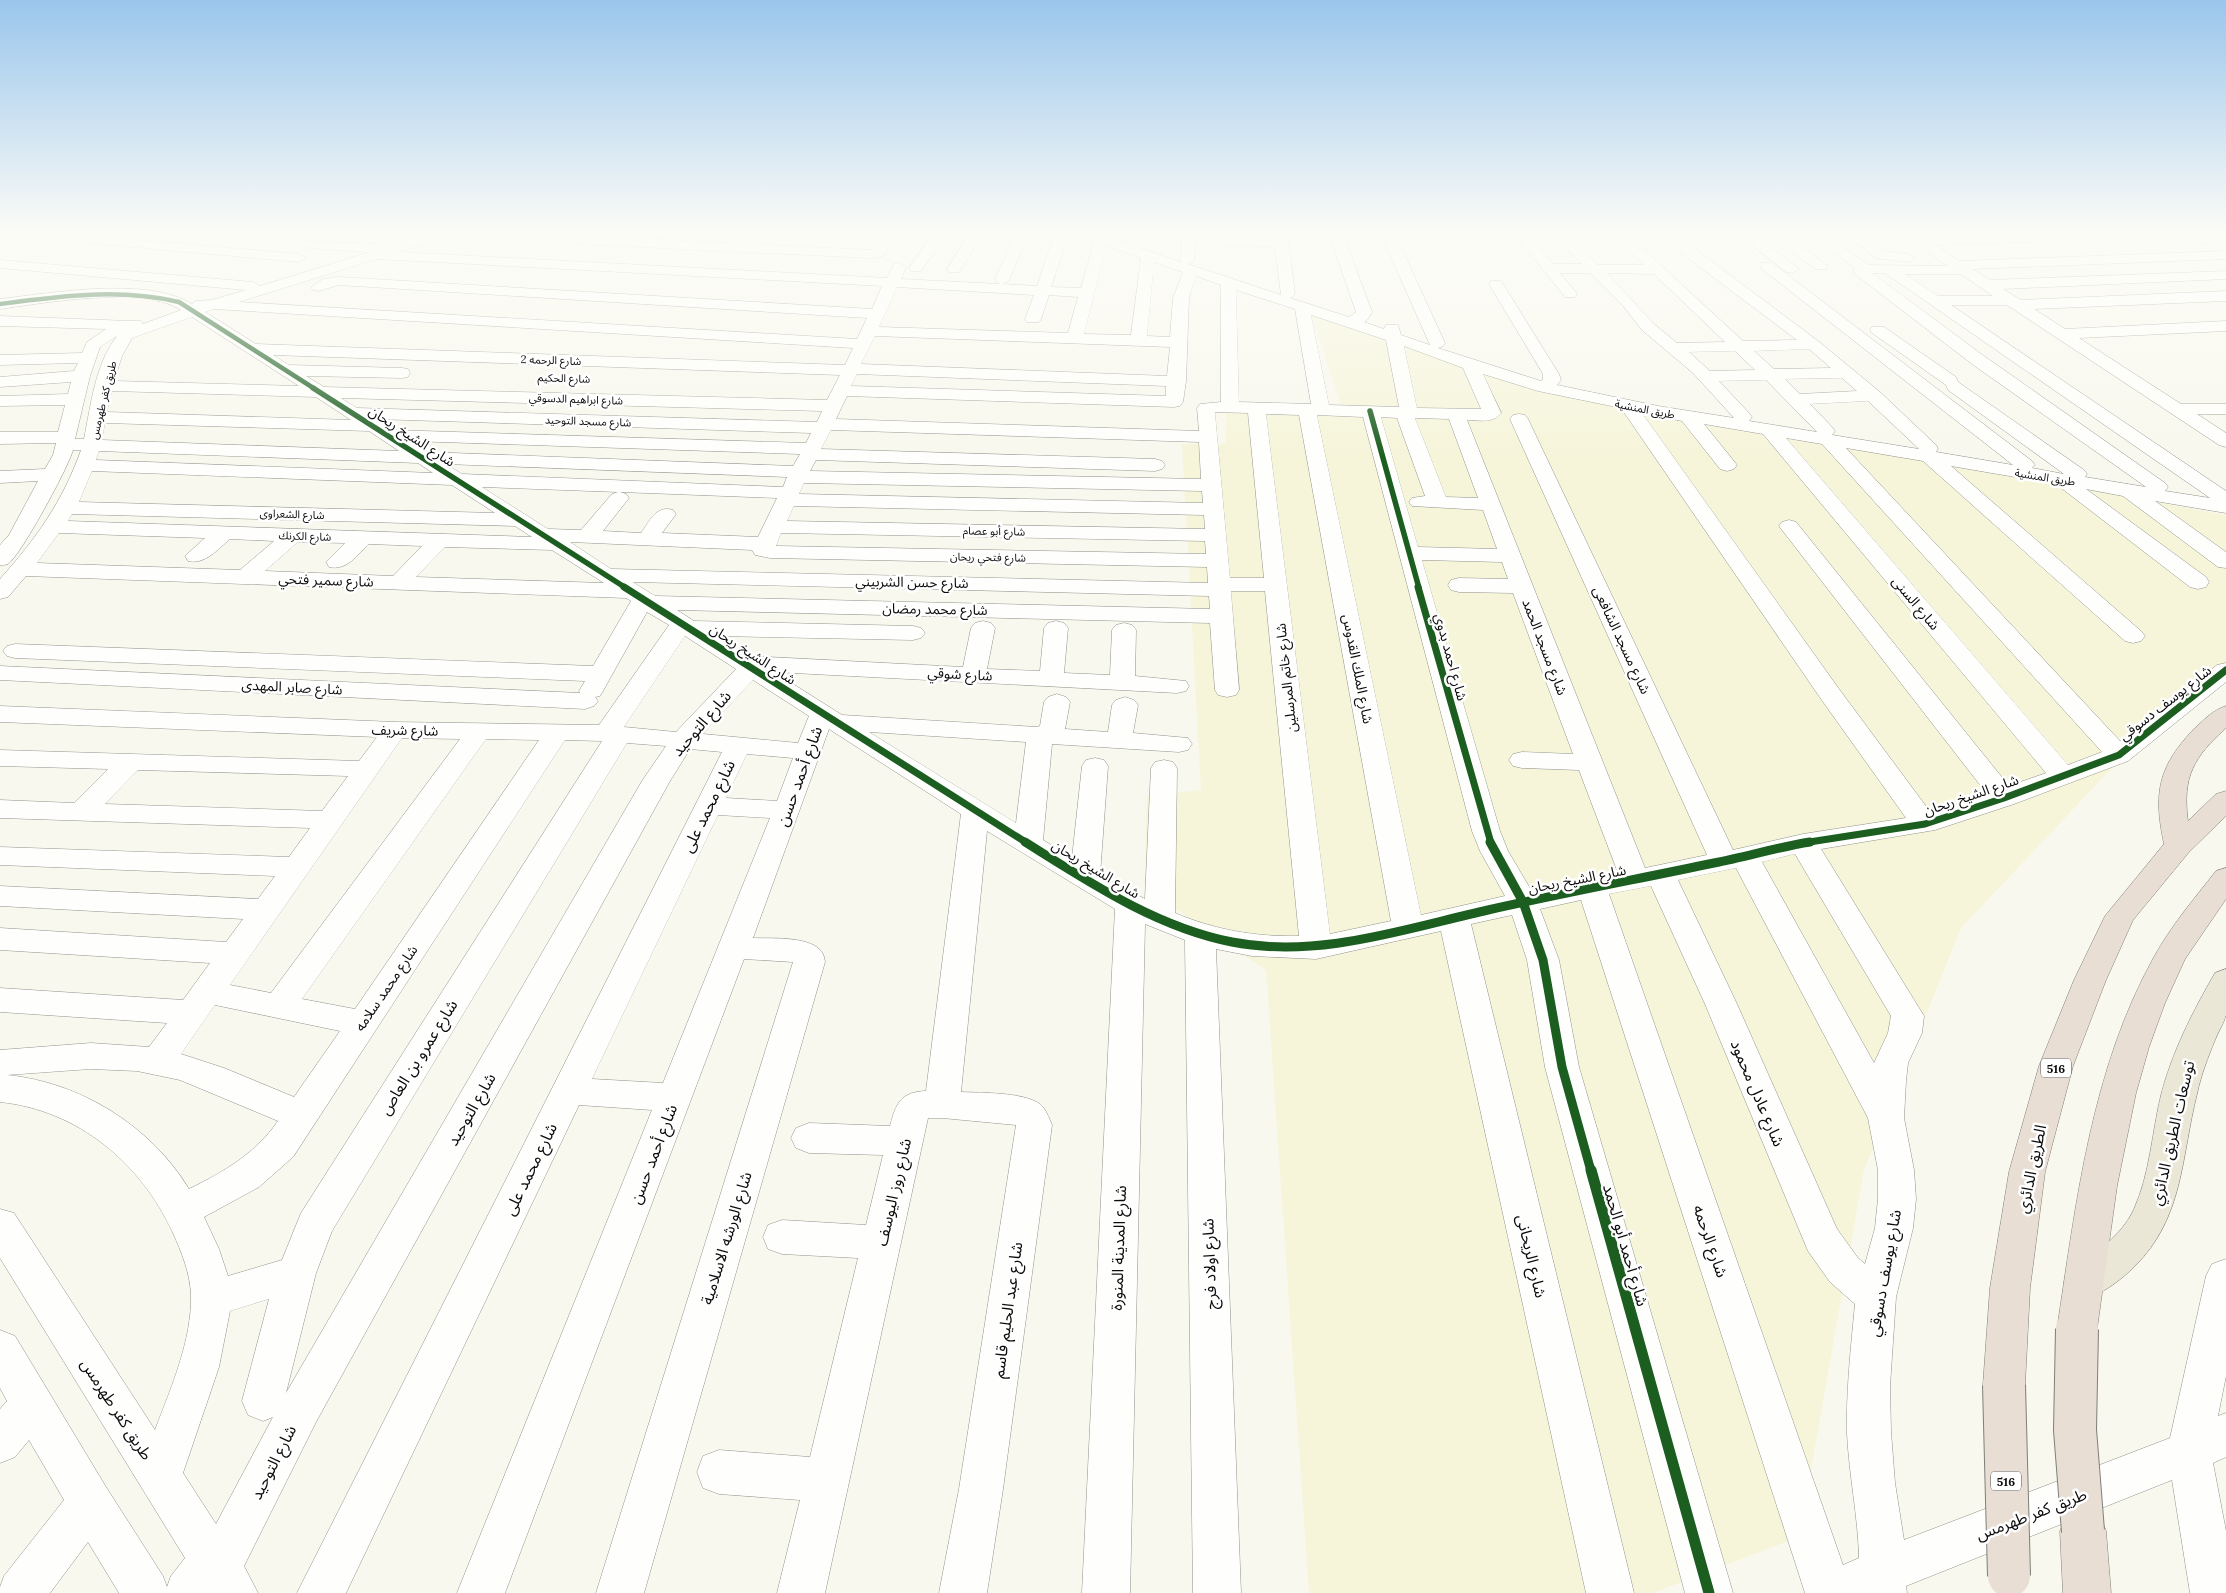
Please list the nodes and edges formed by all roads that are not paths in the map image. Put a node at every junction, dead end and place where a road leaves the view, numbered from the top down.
1 (195, 308) edge
2 (195, 308) edge
3 (201, 308) edge
4 (242, 308) edge
5 (572, 308) edge
6 (868, 308) edge
7 (873, 308) edge
8 (876, 308) edge
9 (887, 308) edge
10 (1036, 308) edge
11 (1083, 308) edge
12 (1141, 308) edge
13 (1182, 308) edge
14 (1226, 308) edge
15 (1302, 308) edge
16 (1307, 308) edge
17 (1325, 308) edge
18 (1363, 308) edge
19 (1421, 308) edge
20 (1511, 308) edge
21 (1632, 308) edge
22 (1699, 308) edge
23 (1765, 308) edge
24 (1822, 308) edge
25 (1910, 308) edge
26 (1945, 308) edge
27 (2021, 308) edge
28 (881, 309) junction
29 (326, 311) junction
30 (632, 312) junction
31 (1016, 312) dead end
32 (1035, 312) junction
33 (379, 314) junction
34 (896, 314) dead end
35 (423, 317) junction
36 (1862, 319) dead end
37 (1355, 320) junction
38 (0, 321) edge
39 (1079, 321) junction
40 (292, 325) dead end
41 (352, 326) dead end
42 (2226, 326) edge
43 (586, 327) junction
44 (613, 329) junction
45 (636, 330) junction
46 (128, 331) junction
47 (0, 332) edge
48 (1393, 332) junction
49 (2060, 334) junction
50 (105, 336) junction
51 (744, 336) junction
52 (1075, 338) junction
53 (801, 340) junction
54 (1138, 341) junction
55 (1179, 342) junction
56 (1437, 343) junction
57 (1812, 344) junction
58 (1739, 346) junction
59 (1674, 348) junction
60 (252, 349) junction
61 (879, 352) dead end
62 (358, 353) junction
63 (88, 358) junction
64 (1918, 358) junction
65 (546, 359) junction
66 (785, 359) dead end
67 (0, 360) edge
68 (1978, 360) junction
69 (1158, 363) dead end
70 (1178, 363) junction
71 (1470, 365) junction
72 (285, 370) junction
73 (1847, 373) junction
74 (415, 374) dead end
75 (1770, 374) junction
76 (81, 376) junction
77 (1706, 376) junction
78 (1177, 381) junction
79 (0, 382) edge
80 (1548, 384) junction
81 (105, 386) junction
82 (823, 386) dead end
83 (319, 392) junction
84 (1137, 394) dead end
85 (1874, 396) junction
86 (75, 399) junction
87 (1796, 399) junction
88 (0, 401) edge
89 (1628, 406) junction
90 (1230, 407) junction
91 (1256, 408) junction
92 (832, 409) junction
93 (2175, 409) junction
94 (2226, 409) edge
95 (1314, 410) junction
96 (1370, 411) junction
97 (1407, 412) junction
98 (1456, 414) junction
99 (1192, 417) junction
100 (1689, 417) junction
101 (1743, 417) junction
102 (1519, 419) dead end
103 (378, 429) junction
104 (1770, 431) junction
105 (94, 432) junction
106 (1070, 432) junction
107 (1827, 436) junction
108 (0, 438) edge
109 (2226, 441) edge
110 (60, 448) junction
111 (1066, 452) junction
112 (1929, 453) junction
113 (421, 458) junction
114 (85, 465) junction
115 (1727, 465) dead end
116 (2025, 465) junction
117 (52, 475) junction
118 (2068, 476) junction
119 (0, 477) edge
120 (1211, 485) junction
121 (2158, 487) junction
122 (75, 489) junction
123 (791, 489) junction
124 (474, 491) junction
125 (2126, 491) junction
126 (619, 498) junction
127 (2225, 501) edge
128 (1395, 502) junction
129 (1438, 502) junction
130 (1490, 504) junction
131 (65, 508) junction
132 (1212, 509) junction
133 (666, 514) dead end
134 (519, 520) junction
135 (720, 523) dead end
136 (1789, 526) dead end
137 (52, 527) junction
138 (154, 531) junction
139 (225, 533) junction
140 (293, 535) junction
141 (1214, 535) junction
142 (586, 537) junction
143 (9, 538) edge
144 (363, 538) junction
145 (550, 539) junction
146 (647, 539) junction
147 (440, 540) junction
148 (767, 540) junction
149 (707, 542) junction
150 (132, 548) dead end
151 (1409, 553) junction
152 (196, 556) dead end
153 (933, 556) junction
154 (1510, 556) junction
155 (0, 559) edge
156 (1216, 561) junction
157 (337, 562) dead end
158 (2226, 562) edge
159 (20, 569) junction
160 (606, 575) junction
161 (246, 577) junction
162 (2198, 582) dead end
163 (398, 583) junction
164 (926, 583) junction
165 (1276, 585) junction
166 (1459, 585) dead end
167 (1522, 586) junction
168 (1218, 587) junction
169 (0, 592) edge
170 (641, 598) junction
171 (920, 609) junction
172 (1220, 616) junction
173 (685, 626) junction
174 (983, 628) dead end
175 (1056, 628) dead end
176 (1124, 630) dead end
177 (913, 633) junction
178 (2134, 636) dead end
179 (15, 651) dead end
180 (747, 665) junction
181 (2226, 670) edge
182 (904, 671) junction
183 (0, 673) edge
184 (600, 674) junction
185 (973, 675) junction
186 (1178, 686) dead end
187 (1054, 690) junction
188 (1226, 690) dead end
189 (1124, 694) junction
190 (585, 701) junction
191 (0, 714) edge
192 (2226, 714) edge
193 (829, 718) junction
194 (395, 730) junction
195 (479, 731) junction
196 (563, 731) junction
197 (613, 733) junction
198 (1045, 735) junction
199 (683, 740) junction
200 (1119, 740) junction
201 (1180, 744) dead end
202 (738, 746) junction
203 (808, 752) junction
204 (2119, 755) junction
205 (0, 758) edge
206 (1522, 760) dead end
207 (131, 762) junction
208 (1589, 762) junction
209 (1095, 766) dead end
210 (1164, 768) dead end
211 (368, 769) junction
212 (2062, 775) junction
213 (2004, 798) junction
214 (2226, 800) edge
215 (708, 806) junction
216 (0, 809) edge
217 (787, 810) junction
218 (82, 811) junction
219 (975, 811) junction
220 (331, 820) junction
221 (1925, 824) junction
222 (1028, 842) junction
223 (1803, 843) junction
224 (2179, 844) junction
225 (0, 856) edge
226 (1735, 859) junction
227 (297, 867) junction
228 (1648, 877) junction
229 (1085, 878) junction
230 (2226, 878) edge
231 (1592, 889) junction
232 (0, 896) edge
233 (1523, 902) junction
234 (266, 910) junction
235 (1145, 911) junction
236 (1454, 919) junction
237 (1408, 928) junction
238 (1200, 934) junction
239 (0, 939) edge
240 (733, 948) junction
241 (1316, 948) junction
242 (235, 954) junction
243 (2226, 981) edge
244 (0, 1000) edge
245 (200, 1002) junction
246 (279, 1006) junction
247 (363, 1023) junction
248 (157, 1062) junction
249 (0, 1064) edge
250 (0, 1088) edge
251 (568, 1091) junction
252 (675, 1098) junction
253 (942, 1104) junction
254 (301, 1115) junction
255 (1886, 1118) junction
256 (809, 1138) dead end
257 (904, 1141) junction
258 (182, 1210) junction
259 (0, 1224) edge
260 (782, 1237) dead end
261 (882, 1243) junction
262 (296, 1273) junction
263 (2226, 1276) edge
264 (2084, 1282) junction
265 (1876, 1297) junction
266 (211, 1299) junction
267 (0, 1350) edge
268 (263, 1401) dead end
269 (32, 1404) junction
270 (0, 1442) edge
271 (2208, 1443) edge
272 (719, 1472) dead end
273 (160, 1474) junction
274 (827, 1480) junction
275 (90, 1504) junction
276 (213, 1579) edge
277 (2217, 1579) edge
278 (1882, 1583) edge
279 (2010, 1584) edge
280 (21, 1593) edge
281 (146, 1593) edge
282 (321, 1593) edge
283 (481, 1593) edge
284 (620, 1593) edge
285 (801, 1593) edge
286 (963, 1593) edge
287 (1106, 1593) edge
288 (1218, 1593) edge
289 (1610, 1593) edge
290 (1709, 1593) edge
291 (1830, 1593) edge
292 (1835, 1593) edge
293 (2087, 1593) edge

1 - 46 street, طريق كفر طهرمس
2 - 46 street, طريق كفر طهرمس
3 - 60 street, شارع الشيخ ريحان
4 - 29 street
5 - 30 street
6 - 28 street
7 - 28 street
8 - 28 street
9 - 28 street
10 - 32 street
11 - 39 street
12 - 54 street
13 - 55 street
14 - 90 street
15 - 95 street, شارع الملك القدوس
16 - 37 street, طريق المنشية
17 - 37 street, طريق المنشية
18 - 37 street
19 - 56 street
20 - 80 street
21 - 59 street
22 - 58 street
23 - 57 street
24 - 116 street
25 - 68 street
26 - 127 street
27 - 49 street
28 - 30 street
28 - 34 street
28 - 52 street
28 - 53 street
28 - 61 street
28 - 92 street
29 - 33 street
29 - 40 street
30 - 44 street
31 - 32 street
32 - 39 street
33 - 35 street
33 - 41 street
35 - 43 street
35 - 62 street
36 - 64 street
37 - 48 street, طريق المنشية
38 - 46 street
39 - 52 street
42 - 49 street
43 - 44 street
43 - 65 street
44 - 45 street
45 - 51 street
45 - 51 street
46 - 50 street, طريق كفر طهرمس
46 - 81 street, طريق كفر طهرمس
47 - 50 street
48 - 56 street, طريق المنشية
48 - 71 street, طريق المنشية
48 - 97 street
49 - 93 street
50 - 63 street, طريق كفر طهرمس
51 - 53 street
52 - 54 street
53 - 66 street
54 - 55 street
55 - 70 street
56 - 80 street, طريق المنشية
57 - 58 street
57 - 73 street
58 - 59 street
58 - 75 street
59 - 77 street
60 - 62 street, شارع الرحمه 2
60 - 72 street, شارع الشيخ ريحان
62 - 65 street, شارع الرحمه 2
63 - 67 street
63 - 76 street, طريق كفر طهرمس
64 - 68 street
64 - 118 street
65 - 92 street, شارع الرحمه 2
68 - 121 street
69 - 70 street
70 - 78 street
71 - 80 street, طريق المنشية
71 - 98 street
72 - 74 street
72 - 83 street, شارع الشيخ ريحان
73 - 75 street
73 - 85 street
75 - 77 street
75 - 87 street
76 - 79 street
76 - 86 street, طريق كفر طهرمس
77 - 101 street
78 - 92 street
78 - 99 street
80 - 89 street, طريق المنشية
80 - 101 street, طريق المنشية
81 - 83 street, شارع ابراهيم الدسوقي
81 - 105 street, طريق كفر طهرمس
82 - 92 street
83 - 92 street, شارع ابراهيم الدسوقي
83 - 103 street, شارع الشيخ ريحان
84 - 92 street
85 - 87 street
85 - 112 street
86 - 88 street
86 - 110 street, طريق كفر طهرمس
87 - 107 street
89 - 100 street, طريق المنشية
89 - 221 street
90 - 91 street
90 - 99 street
91 - 95 street
91 - 165 street, شارع خاتم المرسلين
92 - 99 street
92 - 103 street
92 - 103 street, شارع مسجد التوحيد
92 - 106 street
92 - 111 street
92 - 111 street
92 - 123 street
93 - 94 street
93 - 109 street
95 - 96 street
95 - 237 street, شارع الملك القدوس
96 - 97 street
96 - 128 street, شارع احمد بدوي
97 - 98 street
97 - 129 street
98 - 130 street, شارع مسجد الحمد
99 - 106 street
99 - 120 street
100 - 104 street, طريق المنشية
100 - 115 street
101 - 107 street, طريق المنشية
102 - 226 street, شارع مسجد الشافعى
103 - 105 street
103 - 105 street
103 - 113 street, شارع الشيخ ريحان
104 - 107 street, طريق المنشية
104 - 212 street, شارع السنى
105 - 110 street
105 - 113 street
105 - 114 street, طريق كفر طهرمس
106 - 111 street
107 - 112 street, طريق المنشية
107 - 204 street
108 - 110 street
110 - 117 street, طريق كفر طهرمس
112 - 116 street, طريق المنشية
112 - 118 street, طريق المنشية
112 - 178 street
113 - 123 street
113 - 124 street, شارع الشيخ ريحان
114 - 122 street, طريق كفر طهرمس
114 - 124 street
116 - 118 street, طريق المنشية
117 - 119 street
117 - 143 street, طريق كفر طهرمس
118 - 121 street, طريق المنشية
118 - 125 street, طريق المنشية
118 - 162 street
120 - 123 street
120 - 132 street
121 - 127 street, طريق المنشية
122 - 124 street
122 - 131 street, طريق كفر طهرمس
123 - 124 street
123 - 126 street
123 - 132 street
123 - 148 street
124 - 126 street
124 - 134 street, شارع الشيخ ريحان
125 - 127 street, طريق المنشية
125 - 158 street
126 - 142 street
128 - 129 street
128 - 151 street, شارع احمد بدوي
129 - 130 street
130 - 154 street, شارع مسجد الحمد
131 - 134 street, شارع الشعراوى
131 - 137 street, طريق كفر طهرمس
132 - 141 street
133 - 146 street
134 - 145 street, شارع الشيخ ريحان
135 - 149 street
136 - 213 street
137 - 138 street, شارع الكرنك
137 - 159 street, طريق كفر طهرمس
138 - 139 street, شارع الكرنك
138 - 150 street
139 - 140 street, شارع الكرنك
139 - 152 street
140 - 144 street, شارع الكرنك
140 - 161 street
141 - 148 street, شارع أبو عصام
141 - 156 street
142 - 145 street, شارع الكرنك
142 - 146 street, شارع الكرنك
143 - 155 street, طريق كفر طهرمس
144 - 147 street, شارع الكرنك
144 - 157 street
145 - 147 street, شارع الكرنك
145 - 160 street, شارع الشيخ ريحان
146 - 149 street, شارع الكرنك
147 - 163 street
148 - 149 street, شارع الكرنك
148 - 153 street, شارع فتحي ريحان
151 - 154 street
151 - 233 street, شارع احمد بدوي
153 - 156 street, شارع فتحي ريحان
153 - 164 street
154 - 167 street, شارع مسجد الحمد
156 - 168 street
159 - 161 street, شارع سمير فتحي
159 - 169 street, طريق كفر طهرمس
160 - 164 street, شارع حسن الشربيني
160 - 170 street, شارع الشيخ ريحان
161 - 163 street, شارع سمير فتحي
163 - 170 street, شارع سمير فتحي
164 - 168 street, شارع حسن الشربيني
164 - 171 street
165 - 168 street, شارع حسن الشربيني
165 - 241 street, شارع خاتم المرسلين
166 - 167 street
167 - 208 street, شارع مسجد الحمد
168 - 172 street
170 - 171 street, شارع محمد رمضان
170 - 173 street, شارع الشيخ ريحان
170 - 184 street, شارع محمد سلامه
171 - 172 street, شارع محمد رمضان
171 - 177 street
172 - 188 street
173 - 177 street
173 - 180 street, شارع الشيخ ريحان
173 - 197 street, شارع عمرو بن العاص
174 - 185 street
175 - 187 street
176 - 189 street
177 - 182 street
179 - 184 street
180 - 182 street, شارع شوقي
180 - 193 street, شارع الشيخ ريحان
180 - 199 street, شارع التوحيد
181 - 204 street, شارع يوسف دسوقي
182 - 185 street, شارع شوقي
183 - 190 street, شارع صابر المهدى
184 - 190 street, شارع محمد سلامه
185 - 187 street, شارع شوقي
186 - 189 street, شارع شوقي
187 - 189 street, شارع شوقي
187 - 198 street
189 - 200 street
190 - 196 street, شارع محمد سلامه
191 - 194 street, شارع شريف
192 - 224 highway
193 - 198 street
193 - 203 street, شارع أحمد حسن
193 - 219 street, شارع الشيخ ريحان
194 - 195 street, شارع شريف
194 - 211 street
195 - 196 street, شارع شريف
195 - 246 street
196 - 197 street, شارع شريف
196 - 247 street, شارع محمد سلامه
197 - 199 street, شارع شريف
197 - 262 street, شارع عمرو بن العاص
198 - 200 street
198 - 222 street
199 - 202 street, شارع شريف
199 - 276 street, شارع التوحيد
200 - 201 street
202 - 203 street, شارع شريف
202 - 215 street, شارع محمد على
203 - 217 street, شارع أحمد حسن
204 - 212 street, شارع الشيخ ريحان
205 - 207 street
206 - 208 street
207 - 211 street
207 - 218 street
208 - 228 street, شارع مسجد الحمد
209 - 229 street
210 - 235 street, شارع المدينة المنورة
211 - 220 street
212 - 213 street, شارع الشيخ ريحان
213 - 221 street, شارع الشيخ ريحان
214 - 224 highway, الطريق الدائري / 516
215 - 217 street
215 - 251 street, شارع محمد على
216 - 218 street
217 - 240 street, شارع أحمد حسن
218 - 220 street
219 - 222 street, شارع الشيخ ريحان
219 - 253 street
220 - 227 street
221 - 223 street, شارع الشيخ ريحان
222 - 229 street, شارع الشيخ ريحان
223 - 226 street, شارع الشيخ ريحان
223 - 255 street, شارع يوسف دسوقي
224 - 279 highway, الطريق الدائري / 516, bridge
225 - 227 street
226 - 228 street, شارع الشيخ ريحان
226 - 255 street, شارع مسجد الشافعى
227 - 234 street
228 - 231 street, شارع الشيخ ريحان
228 - 265 street, شارع عادل محمود
229 - 235 street, شارع الشيخ ريحان
230 - 264 highway
231 - 233 street, شارع الشيخ ريحان
231 - 291 street, شارع الرحمه
232 - 234 street
233 - 236 street, شارع الشيخ ريحان
233 - 290 street, شارع أحمد أبو الحمد
234 - 242 street
235 - 238 street, شارع الشيخ ريحان
235 - 287 street, شارع المدينة المنورة
236 - 237 street, شارع الشيخ ريحان
236 - 289 street, شارع الريحانى
237 - 241 street, شارع الشيخ ريحان
238 - 241 street, شارع الشيخ ريحان
238 - 288 street, شارع اولاد فرج
239 - 242 street
240 - 252 street, شارع أحمد حسن
240 - 284 street, شارع الورشه الاسلامية
242 - 245 street
243 - 264 main road, توسعات الطريق الدائري
244 - 245 street
245 - 246 street
245 - 248 street
246 - 247 street
247 - 254 street, شارع محمد سلامه
248 - 249 street
248 - 254 street
250 - 258 street
251 - 252 street
251 - 282 street, شارع محمد على
252 - 283 street, شارع أحمد حسن
253 - 257 street, شارع روز اليوسف
253 - 286 street, شارع عبد الحليم قاسم
254 - 258 street, شارع محمد سلامه
255 - 265 street, شارع يوسف دسوقي
256 - 257 street
257 - 261 street, شارع روز اليوسف
258 - 266 street
259 - 273 street, طريق كفر طهرمس
260 - 261 street
261 - 274 street, شارع روز اليوسف
262 - 266 street
262 - 268 street, شارع عمرو بن العاص
263 - 271 street
264 - 293 highway, bridge
265 - 278 street, شارع يوسف دسوقي
266 - 273 street
267 - 269 street
269 - 270 street
269 - 275 street
271 - 277 street
271 - 278 street, طريق كفر طهرمس
272 - 274 street
273 - 276 street, طريق كفر طهرمس
274 - 285 street, شارع روز اليوسف
275 - 280 street
275 - 281 street
278 - 292 street, طريق كفر طهرمس

